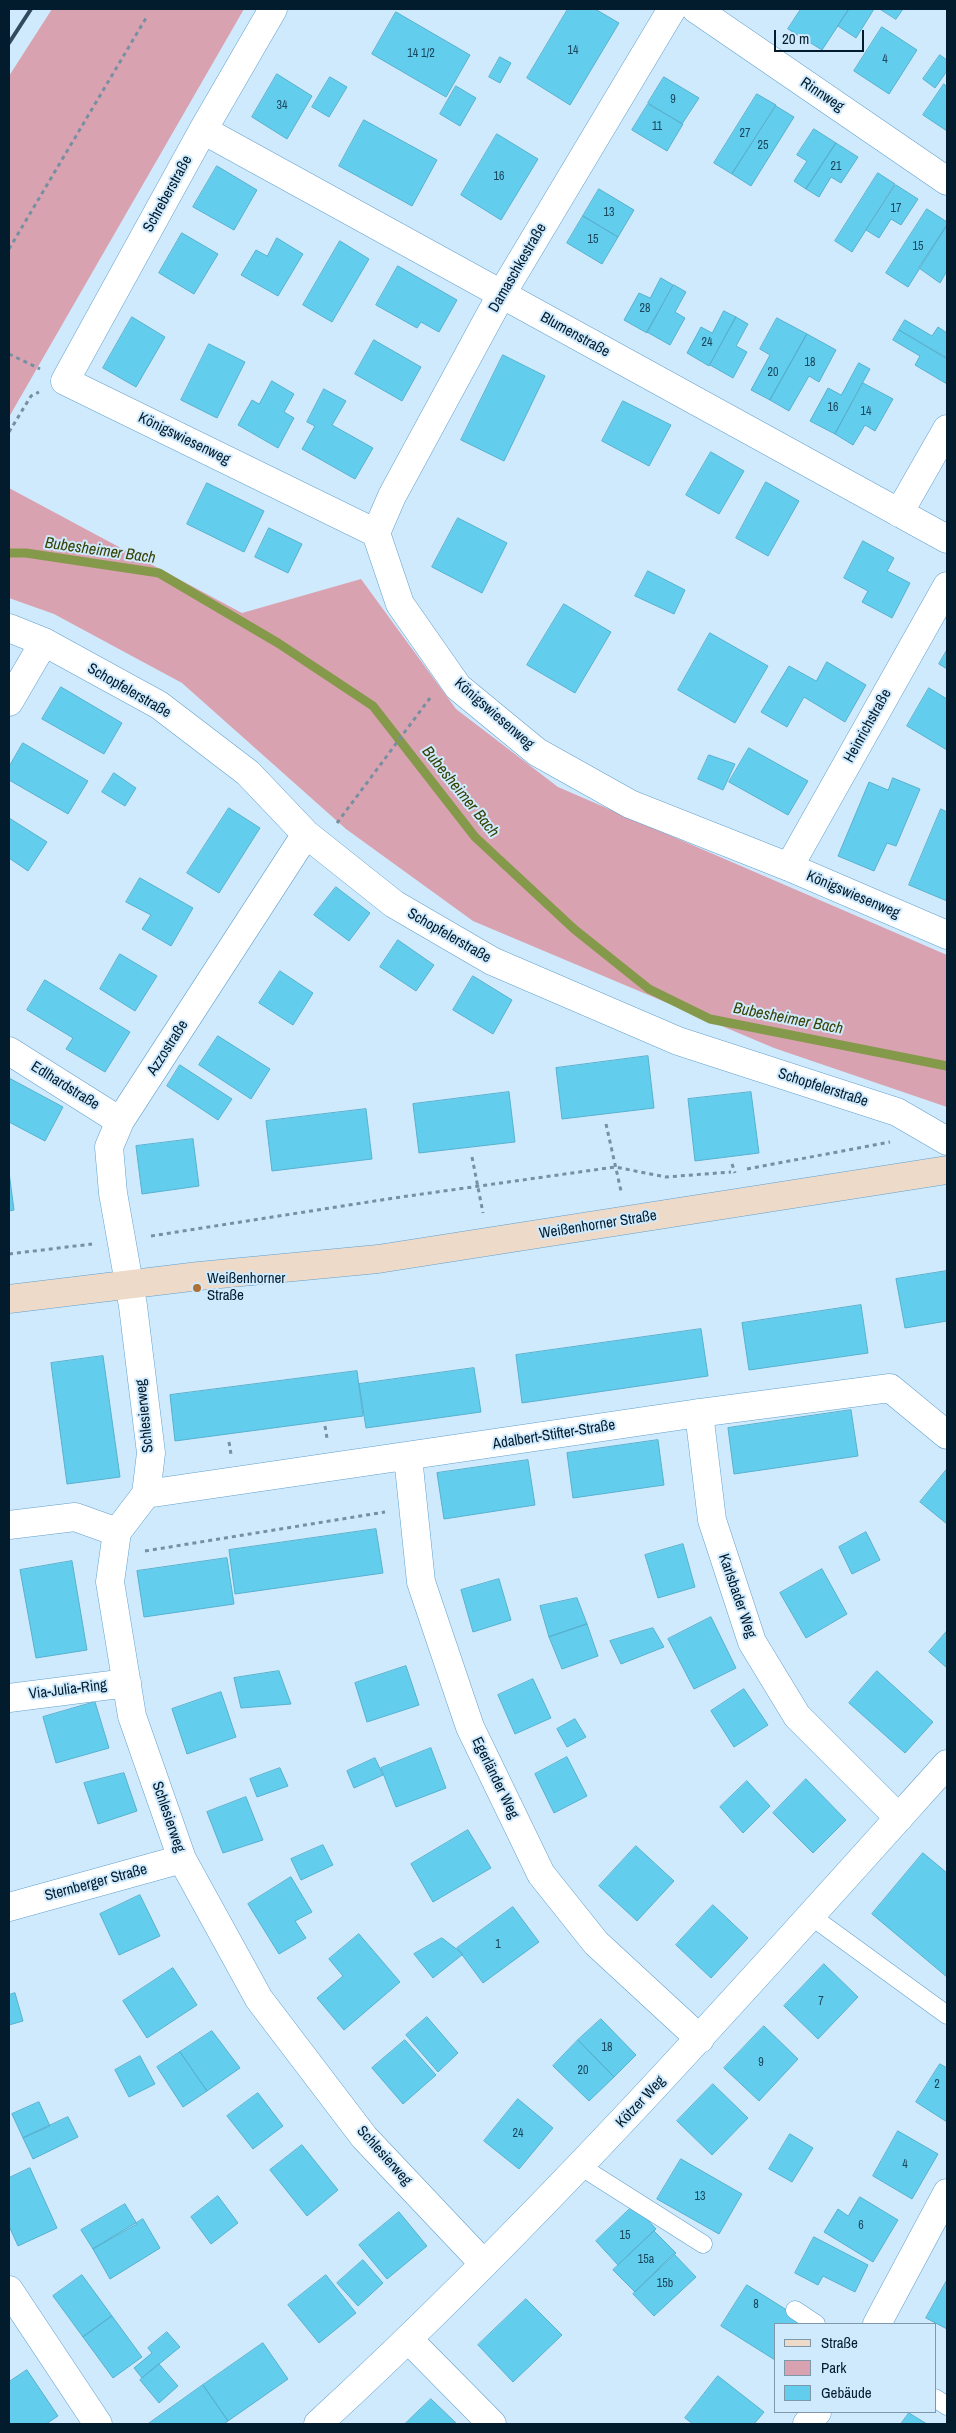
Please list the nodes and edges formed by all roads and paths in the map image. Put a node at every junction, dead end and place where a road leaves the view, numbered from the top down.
1 (273, 9) edge
2 (672, 9) edge
3 (696, 9) edge
4 (146, 18) dead end
5 (203, 130) junction
6 (947, 181) edge
7 (9, 249) edge
8 (501, 295) junction
9 (65, 381) junction
10 (947, 430) edge
11 (9, 432) edge
12 (899, 513) junction
13 (376, 533) junction
14 (947, 539) edge
15 (947, 586) edge
16 (9, 628) edge
17 (44, 642) junction
18 (448, 673) junction
19 (9, 702) edge
20 (313, 840) junction
21 (790, 867) junction
22 (947, 935) edge
23 (9, 1051) edge
24 (120, 1121) junction
25 (606, 1124) dead end
26 (941, 1137) edge
27 (472, 1157) dead end
28 (615, 1167) junction
29 (947, 1170) edge
30 (478, 1188) junction
31 (627, 1220) junction
32 (121, 1240) junction
33 (487, 1242) junction
34 (9, 1254) edge
35 (129, 1284) junction
36 (9, 1299) edge
37 (699, 1413) junction
38 (947, 1435) edge
39 (408, 1457) junction
40 (146, 1494) junction
41 (413, 1508) junction
42 (9, 1526) edge
43 (115, 1544) junction
44 (127, 1683) junction
45 (9, 1698) edge
46 (947, 1764) edge
47 (899, 1818) junction
48 (182, 1859) junction
49 (9, 1907) edge
50 (811, 1916) junction
51 (947, 2015) edge
52 (700, 2038) junction
53 (580, 2166) junction
54 (947, 2193) edge
55 (703, 2244) dead end
56 (484, 2264) junction
57 (9, 2290) edge
58 (795, 2310) dead end
59 (814, 2323) edge
60 (878, 2323) edge
61 (409, 2340) junction
62 (936, 2399) edge
63 (947, 2406) edge
64 (816, 2413) edge
65 (98, 2424) edge
66 (318, 2424) edge
67 (492, 2424) edge
68 (807, 2424) edge

1 - 5 street, Schreberstraße
2 - 8 street, Damaschkestraße
3 - 6 street, Rinnweg
4 - 7 path
5 - 8 street, Blumenstraße
5 - 9 street, Schreberstraße
8 - 12 street, Blumenstraße
8 - 13 street, Damaschkestraße
9 - 11 path
9 - 13 street, Königswiesenweg
10 - 12 street
12 - 14 street, Blumenstraße
13 - 18 street, Königswiesenweg
15 - 21 street, Heinrichstraße
16 - 17 street, Schopfelerstraße
17 - 19 street
17 - 20 street, Schopfelerstraße
18 - 20 path
18 - 21 street, Königswiesenweg
20 - 24 street, Azzostraße
20 - 26 street, Schopfelerstraße
21 - 22 street, Königswiesenweg
23 - 24 street, Edlhardstraße
24 - 32 street, Azzostraße
25 - 28 path
26 - 28 path
27 - 30 path
28 - 30 path
28 - 31 path
29 - 31 main road, Weißenhorner Straße
30 - 32 path
30 - 33 path
31 - 33 main road, Weißenhorner Straße
32 - 34 path
32 - 35 street, Azzostraße
33 - 35 main road, Weißenhorner Straße
35 - 36 main road, Weißenhorner Straße
35 - 40 street, Schlesierweg
37 - 38 street, Adalbert-Stifter-Straße
37 - 39 street, Adalbert-Stifter-Straße
37 - 47 street, Karlsbader Weg
39 - 40 street, Adalbert-Stifter-Straße
39 - 41 street, Egerländer Weg
40 - 43 street, Schlesierweg
41 - 43 path
41 - 52 street, Egerländer Weg
42 - 43 street
43 - 44 street, Schlesierweg
44 - 45 street, Via-Julia-Ring
44 - 48 street, Schlesierweg
46 - 47 street, Kötzer Weg
47 - 50 street, Kötzer Weg
48 - 49 street, Sternberger Straße
48 - 56 street, Schlesierweg
50 - 51 lane
50 - 52 street, Kötzer Weg
52 - 53 street, Kötzer Weg
53 - 55 lane
53 - 56 street, Kötzer Weg
54 - 60 street
56 - 61 street, Kötzer Weg
57 - 65 street
58 - 59 lane
61 - 66 street, Kötzer Weg
61 - 67 street
62 - 63 lane
64 - 68 street

